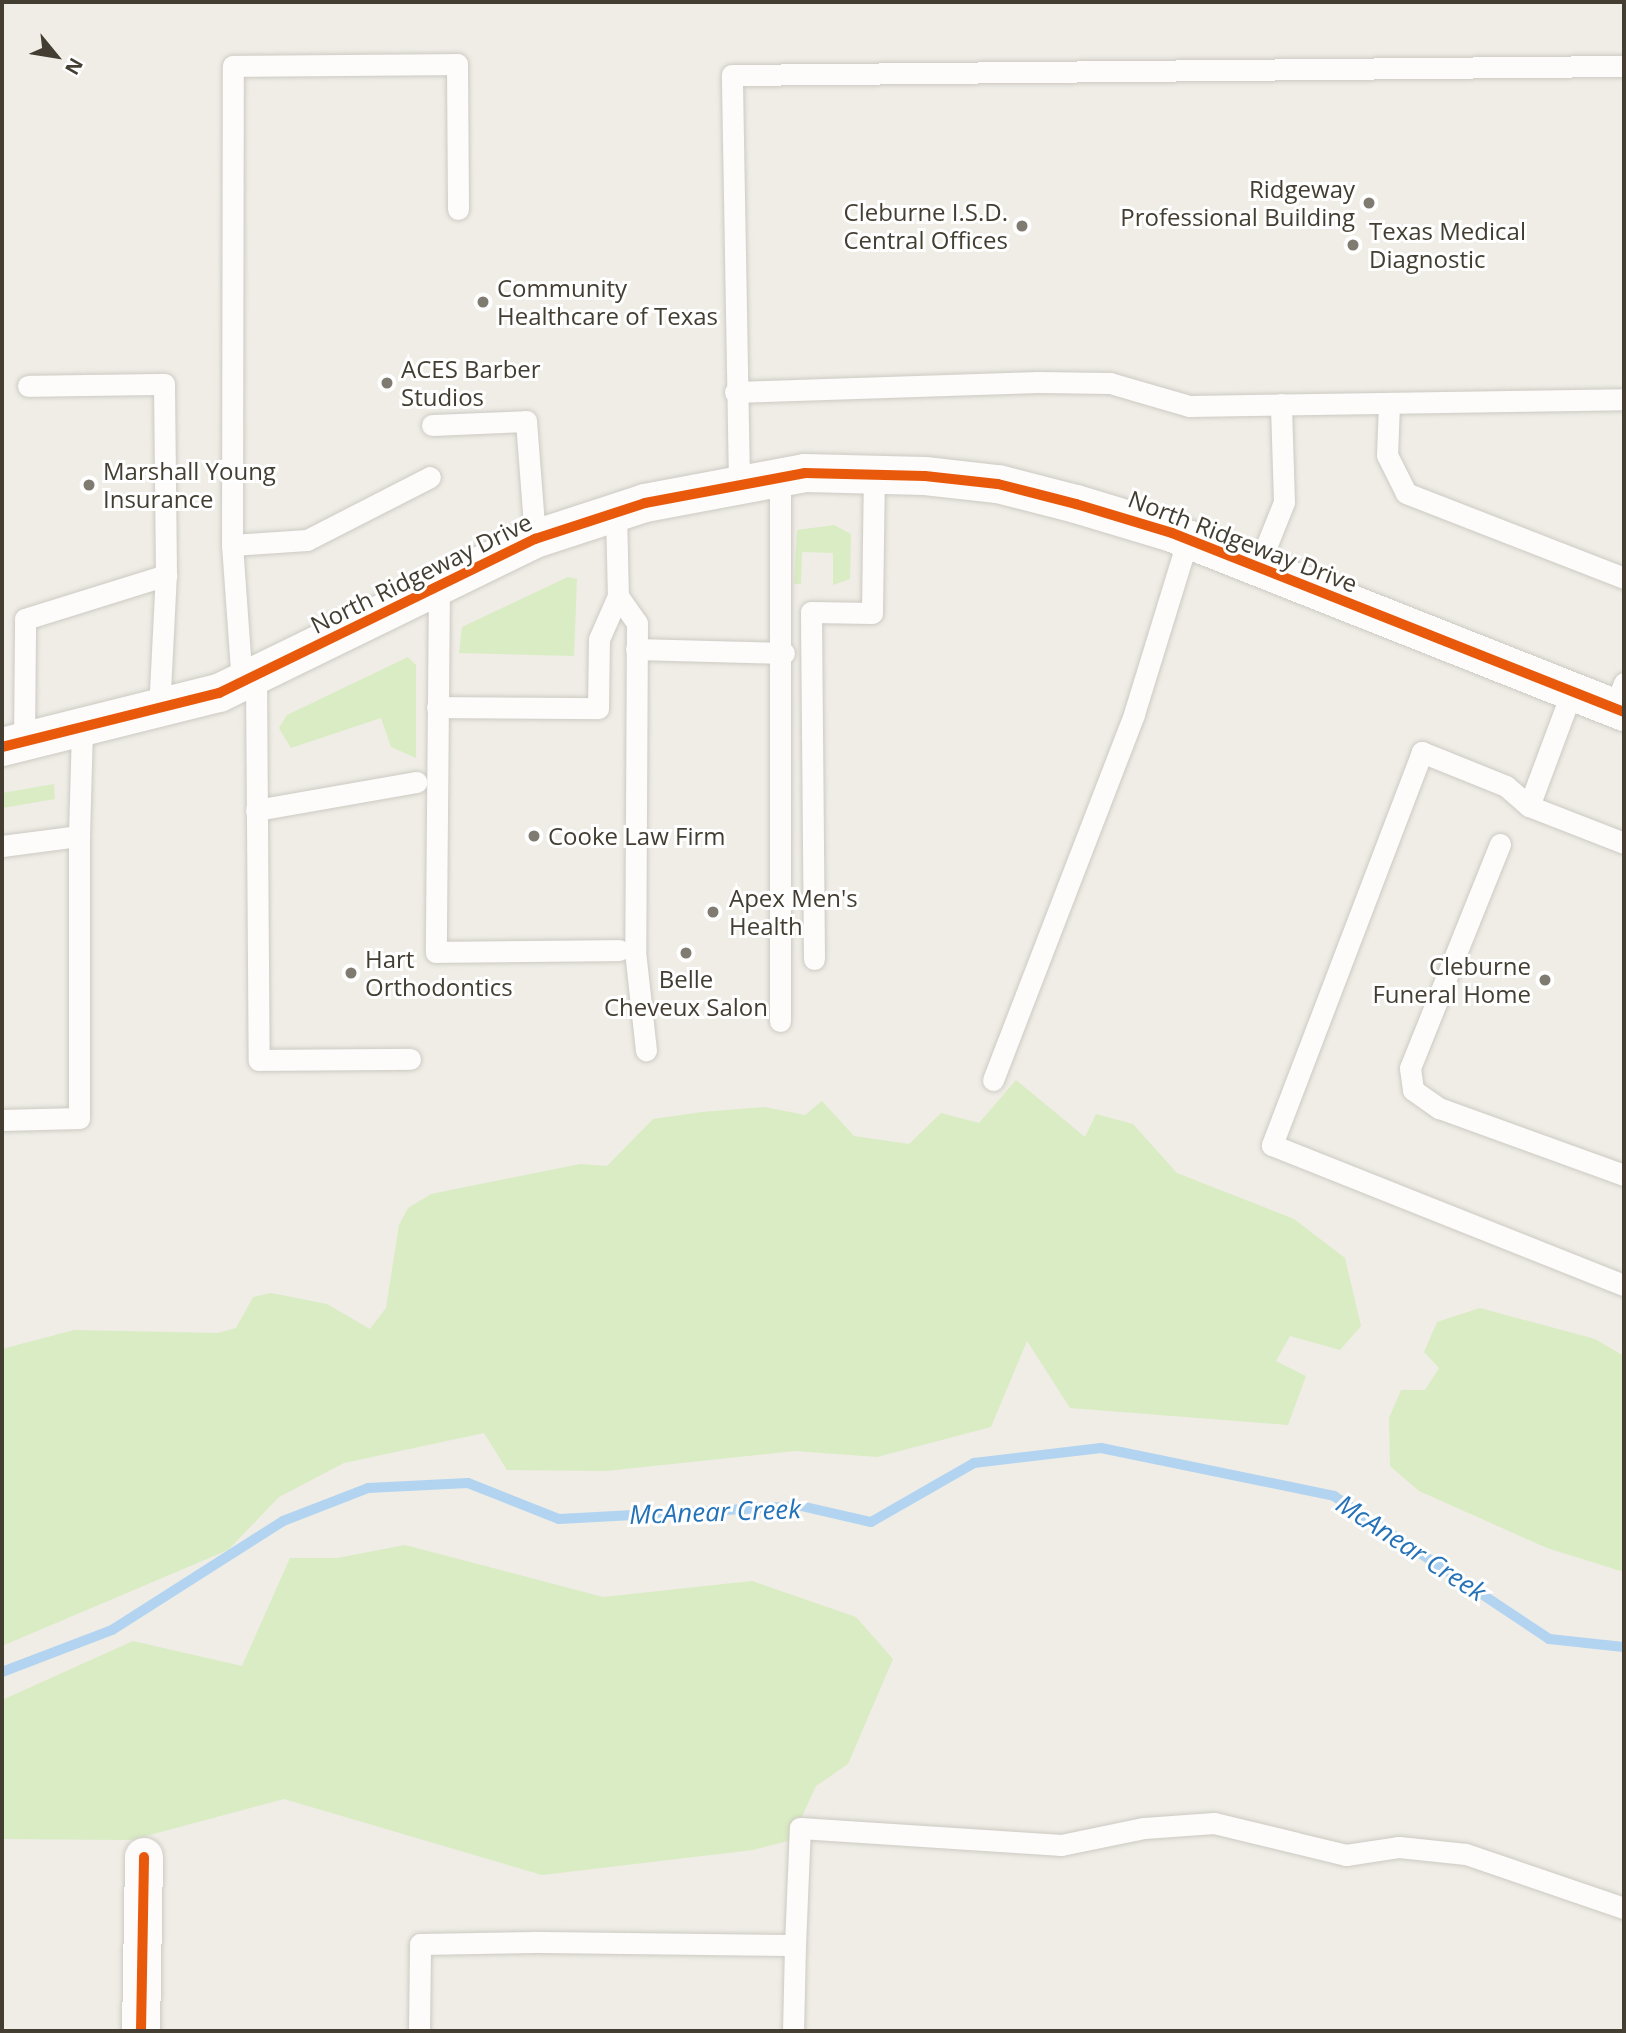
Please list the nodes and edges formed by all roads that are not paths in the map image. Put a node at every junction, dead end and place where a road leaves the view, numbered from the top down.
1 (1624, 65) edge
2 (458, 209) dead end
3 (28, 386) dead end
4 (735, 392) junction
5 (1624, 399) edge
6 (1281, 404) junction
7 (1389, 404) junction
8 (432, 425) dead end
9 (874, 474) junction
10 (780, 476) junction
11 (429, 477) dead end
12 (739, 483) junction
13 (616, 511) junction
14 (535, 539) junction
15 (1188, 539) junction
16 (233, 545) junction
17 (1258, 567) junction
18 (166, 575) junction
19 (1624, 578) edge
20 (439, 585) junction
21 (618, 596) junction
22 (636, 649) junction
23 (784, 653) junction
24 (249, 681) junction
25 (1572, 691) junction
26 (1621, 701) edge
27 (437, 707) junction
28 (159, 711) junction
29 (82, 731) junction
30 (13, 746) edge
31 (417, 782) dead end
32 (1530, 806) junction
33 (256, 810) junction
34 (79, 836) junction
35 (1624, 843) edge
36 (1500, 844) dead end
37 (2, 846) edge
38 (619, 950) dead end
39 (814, 959) dead end
40 (780, 1021) dead end
41 (646, 1050) dead end
42 (410, 1059) dead end
43 (993, 1080) dead end
44 (4, 1120) edge
45 (1624, 1175) edge
46 (1624, 1285) edge
47 (144, 1857) dead end
48 (1624, 1908) edge
49 (794, 1945) junction
50 (141, 2031) edge
51 (419, 2031) edge
52 (793, 2031) edge

1 - 4 lane
2 - 16 lane
3 - 18 lane
4 - 6 lane
4 - 12 lane
5 - 7 lane
6 - 7 lane
6 - 17 lane
7 - 19 lane
8 - 14 lane
9 - 10 street, North Ridgeway Drive
9 - 15 street, North Ridgeway Drive
9 - 39 lane
10 - 12 street, North Ridgeway Drive
10 - 23 lane
11 - 16 lane
12 - 13 street, North Ridgeway Drive
13 - 14 street, North Ridgeway Drive
13 - 21 lane
14 - 20 street, North Ridgeway Drive
15 - 17 street, North Ridgeway Drive
15 - 43 lane
16 - 24 lane
17 - 25 street, North Ridgeway Drive
18 - 28 lane
18 - 30 lane
20 - 24 street, North Ridgeway Drive
20 - 27 lane
21 - 22 lane
21 - 27 lane
22 - 23 lane
22 - 41 lane
23 - 40 lane
24 - 28 street, North Ridgeway Drive
24 - 33 lane
25 - 26 street, North Ridgeway Drive
25 - 32 lane
27 - 38 lane
28 - 29 street, North Ridgeway Drive
29 - 30 street, North Ridgeway Drive
29 - 34 lane
31 - 33 lane
32 - 35 lane
32 - 46 lane
33 - 42 lane
34 - 37 lane
34 - 44 lane
36 - 45 lane
47 - 50 street
48 - 49 lane
49 - 51 lane
49 - 52 lane

